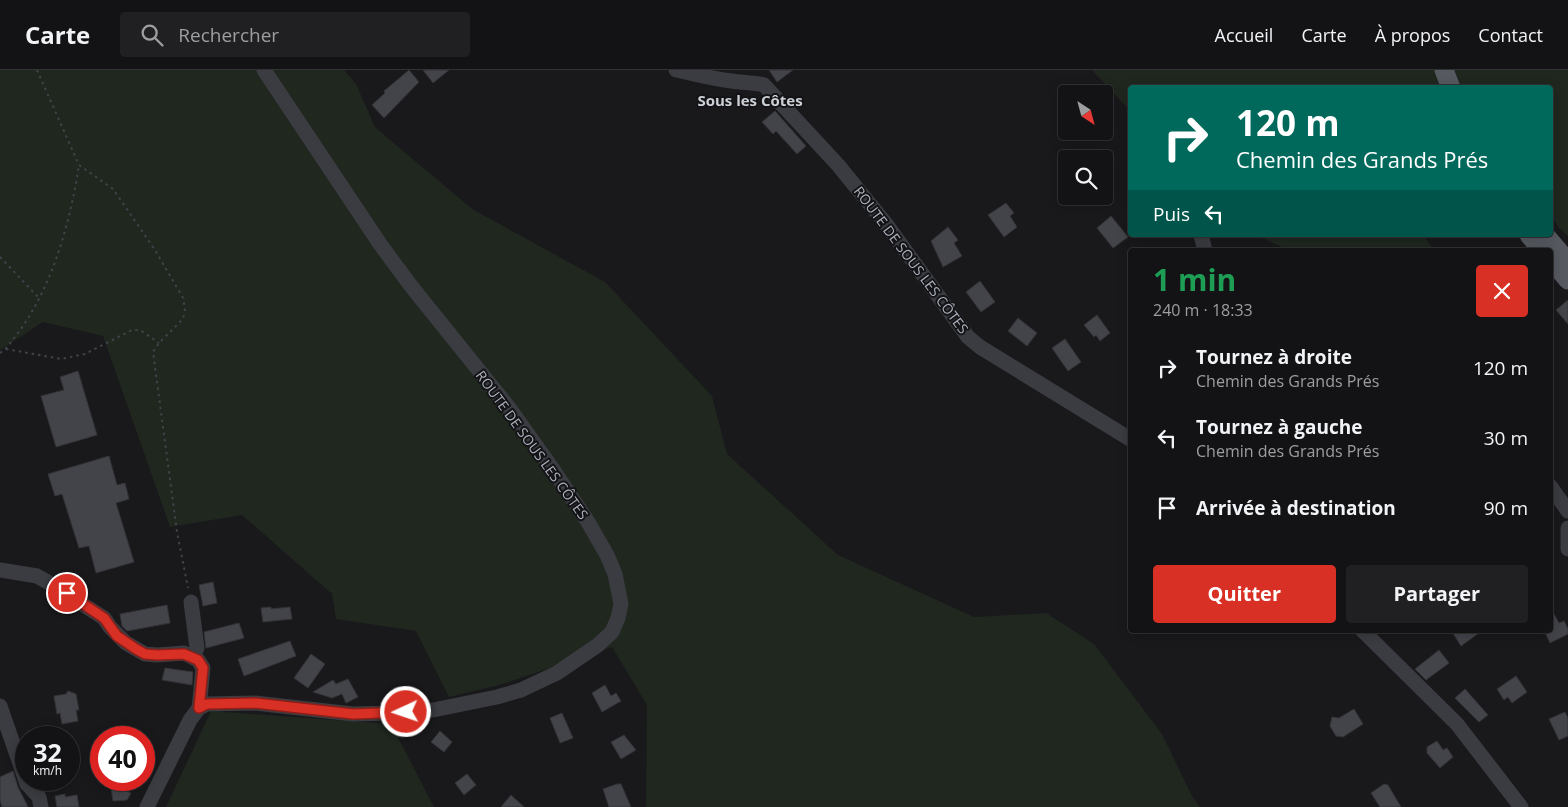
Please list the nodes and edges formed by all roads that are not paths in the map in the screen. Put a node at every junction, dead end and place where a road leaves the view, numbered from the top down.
1 (264, 70) edge
2 (676, 70) edge
3 (1444, 70) edge
4 (1450, 85) edge
5 (1532, 237) edge
6 (1546, 237) edge
7 (1547, 248) edge
8 (1559, 257) edge
9 (1568, 280) edge
10 (1128, 438) edge
11 (1553, 490) edge
12 (1568, 511) edge
13 (1568, 528) edge
14 (1568, 549) edge
15 (0, 570) edge
16 (191, 602) road end
17 (1365, 633) edge
18 (193, 656) junction
19 (0, 706) edge
20 (199, 708) junction
21 (41, 807) edge
22 (147, 807) edge
23 (1521, 807) edge

1 - 20 street, ROUTE DE SOUS LES CÔTES
2 - 10 street, ROUTE DE SOUS LES CÔTES
3 - 4 main road
5 - 7 main road
6 - 8 main road
8 - 9 main road
11 - 12 street
13 - 14 street
15 - 18 street
16 - 18 street
17 - 23 street
18 - 20 street
19 - 21 street
20 - 22 street

